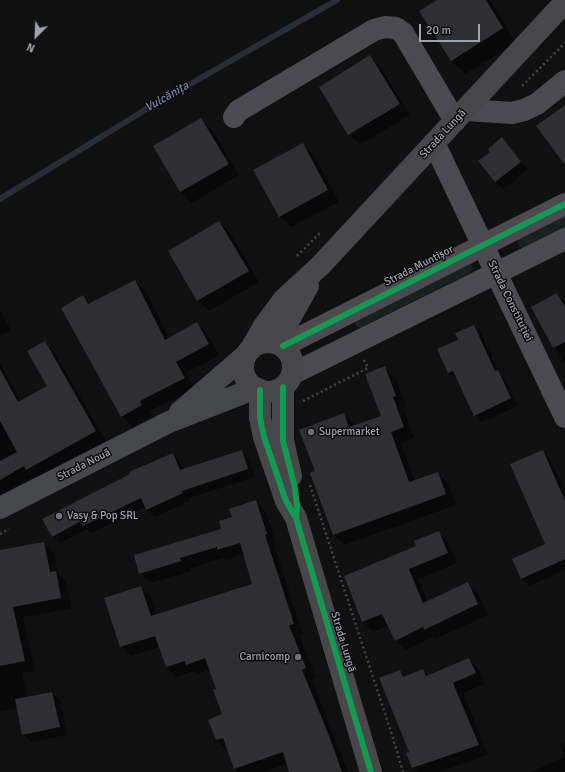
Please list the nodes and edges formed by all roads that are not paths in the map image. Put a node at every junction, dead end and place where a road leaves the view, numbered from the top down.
1 (565, 2) edge
2 (565, 81) edge
3 (461, 115) junction
4 (234, 117) dead end
5 (434, 143) junction
6 (565, 204) edge
7 (565, 239) edge
8 (483, 245) junction
9 (320, 266) junction
10 (497, 273) junction
11 (281, 345) junction
12 (248, 352) junction
13 (287, 380) junction
14 (258, 389) junction
15 (565, 416) edge
16 (169, 422) junction
17 (0, 508) edge
18 (296, 518) junction
19 (372, 772) edge

1 - 3 highway, Strada Lungă
2 - 3 street
3 - 4 street
3 - 5 highway, Strada Lungă
5 - 8 street, Strada Constituției
5 - 9 highway, Strada Lungă
6 - 8 street, Strada Muntișor
7 - 10 street
8 - 10 street, Strada Constituției
8 - 11 street, Strada Muntișor
9 - 11 highway, Strada Lungă
9 - 12 highway, Strada Lungă
10 - 13 street
10 - 15 street, Strada Constituției
11 - 12 highway
11 - 13 highway
12 - 14 highway
12 - 16 main road, Strada Nouă
13 - 14 highway
13 - 18 highway, Strada Lungă
14 - 16 main road, Strada Nouă
14 - 18 highway, Strada Lungă
16 - 17 main road, Strada Nouă
18 - 19 highway, Strada Lungă

